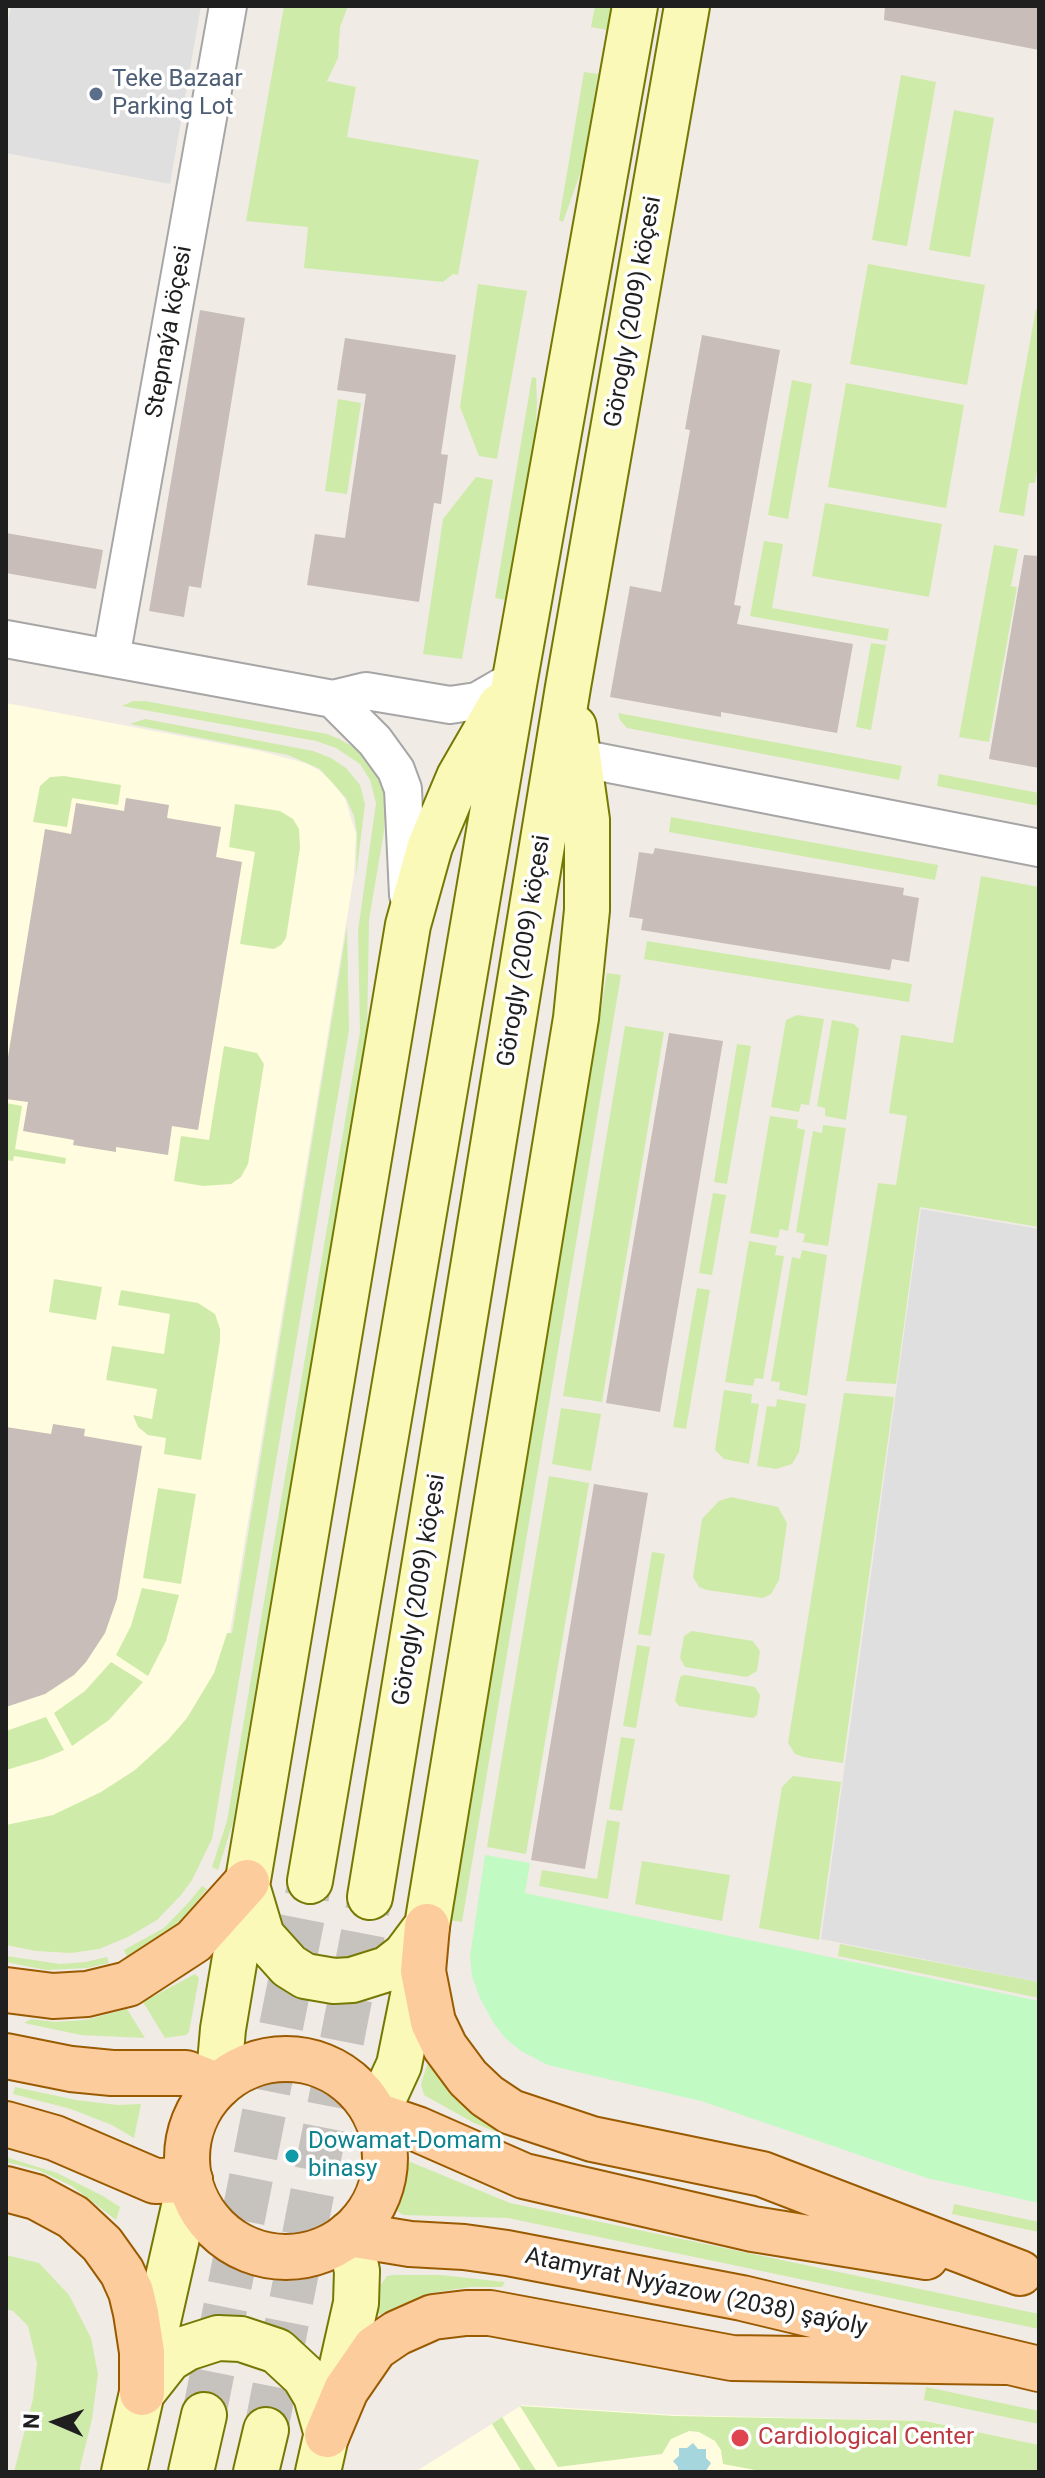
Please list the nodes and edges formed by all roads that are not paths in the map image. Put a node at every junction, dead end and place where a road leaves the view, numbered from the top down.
1 (228, 6) edge
2 (635, 6) edge
3 (687, 6) edge
4 (6, 639) edge
5 (111, 658) junction
6 (515, 679) junction
7 (568, 687) junction
8 (333, 699) junction
9 (579, 758) junction
10 (1039, 848) edge
11 (408, 925) junction
12 (310, 1881) tunnel mouth
13 (247, 1882) junction
14 (370, 1897) tunnel mouth
15 (427, 1926) junction
16 (6, 1990) edge
17 (6, 2056) edge
18 (218, 2086) junction
19 (376, 2115) junction
20 (6, 2124) edge
21 (190, 2180) junction
22 (6, 2189) edge
23 (349, 2234) junction
24 (1030, 2274) edge
25 (1022, 2366) edge
26 (142, 2393) junction
27 (204, 2415) tunnel mouth
28 (266, 2430) tunnel mouth
29 (323, 2453) edge
30 (124, 2472) edge
31 (191, 2472) edge
32 (256, 2472) edge

1 - 5 street, Stepnaýa köçesi
2 - 6 main road
3 - 7 main road, Görogly (2009) köçesi
4 - 5 street
5 - 8 street
6 - 8 street
6 - 11 main road
6 - 12 main road
7 - 9 main road
7 - 14 main road, Görogly (2009) köçesi
8 - 11 street
9 - 10 street
9 - 15 main road
11 - 13 main road
13 - 15 main road
13 - 16 main road
13 - 18 main road
15 - 19 main road
15 - 24 main road
17 - 18 main road
18 - 19 main road
18 - 21 main road
19 - 23 main road
19 - 24 main road
20 - 21 main road
21 - 23 main road
21 - 26 main road
22 - 26 main road
23 - 25 main road, Atamyrat Nyýazow (2038) şaýoly
23 - 29 main road
25 - 29 main road
26 - 29 main road
26 - 30 main road
27 - 31 main road
28 - 32 main road

